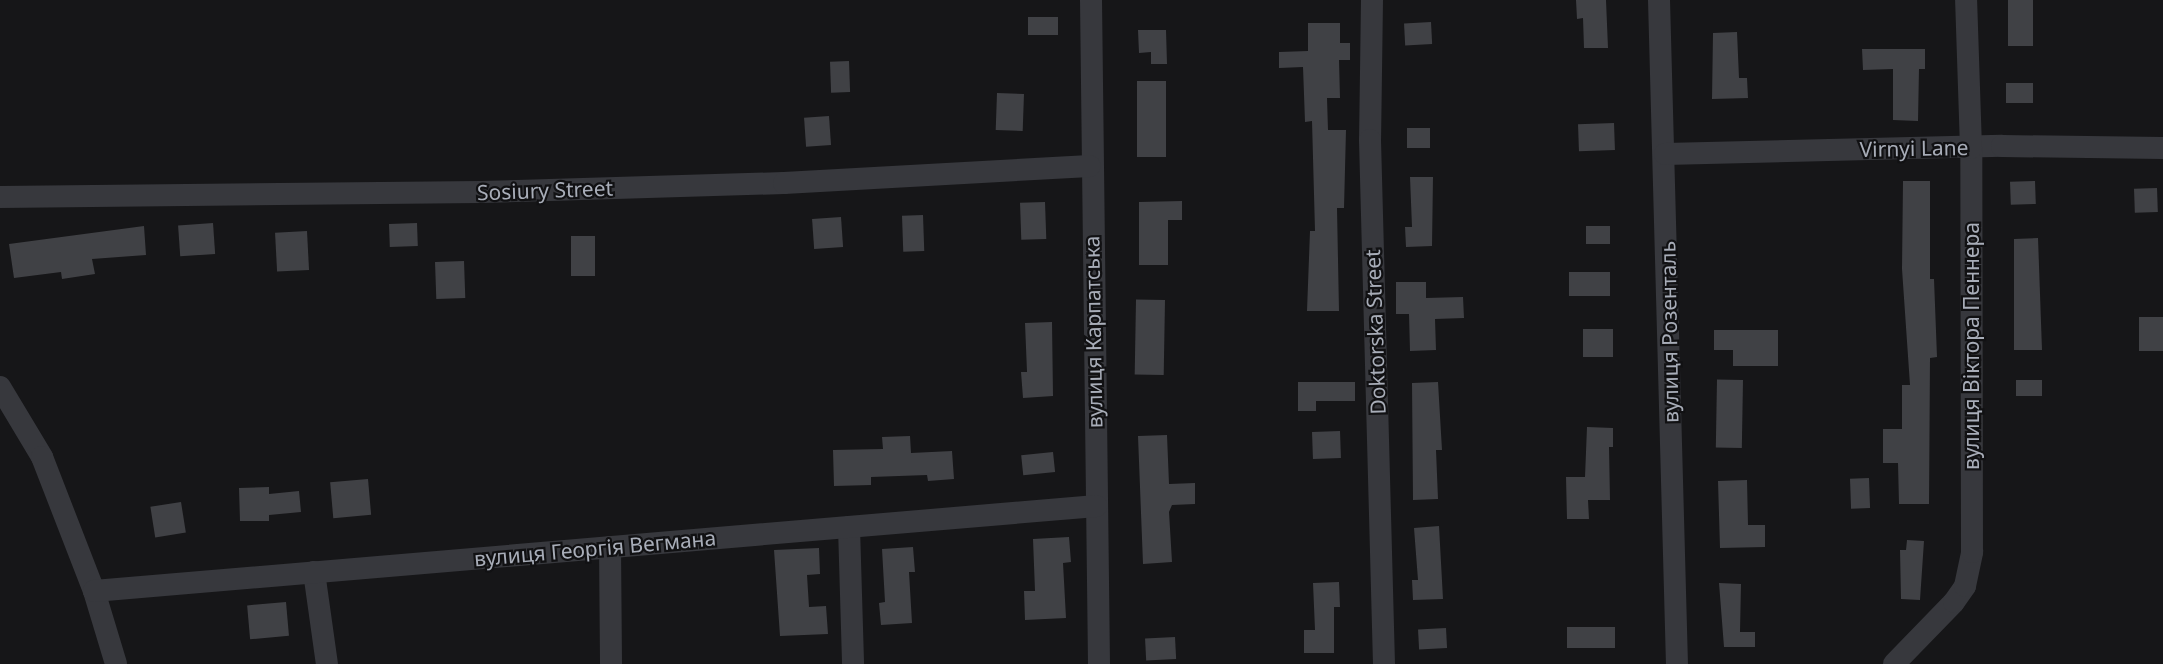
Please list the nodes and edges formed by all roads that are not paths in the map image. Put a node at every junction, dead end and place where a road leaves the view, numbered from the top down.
1 (1091, 0) edge
2 (1371, 0) edge
3 (1659, 0) edge
4 (1966, 0) edge
5 (1971, 148) junction
6 (2163, 148) edge
7 (1665, 153) junction
8 (1090, 166) junction
9 (0, 197) edge
10 (0, 387) edge
11 (1096, 506) junction
12 (849, 526) junction
13 (610, 547) junction
14 (314, 572) junction
15 (94, 591) junction
16 (116, 664) edge
17 (327, 664) edge
18 (611, 664) edge
19 (853, 664) edge
20 (1099, 664) edge
21 (1384, 664) edge
22 (1677, 664) edge
23 (1894, 664) edge

1 - 8 street, вулиця Карпатська
2 - 21 street, Doktorska Street
3 - 7 street, вулиця Розенталь
4 - 5 street, вулиця Віктора Пеннера
5 - 6 street, Virnyi Lane
5 - 7 street, Virnyi Lane
5 - 23 street, вулиця Віктора Пеннера
7 - 22 street, вулиця Розенталь
8 - 9 street, Sosiury Street
8 - 11 street, вулиця Карпатська
10 - 15 street
11 - 12 street, вулиця Георгія Вегмана
11 - 20 street, вулиця Карпатська
12 - 13 street, вулиця Георгія Вегмана
12 - 19 street
13 - 14 street, вулиця Георгія Вегмана
13 - 18 street
14 - 15 street, вулиця Георгія Вегмана
14 - 17 street
15 - 16 street

